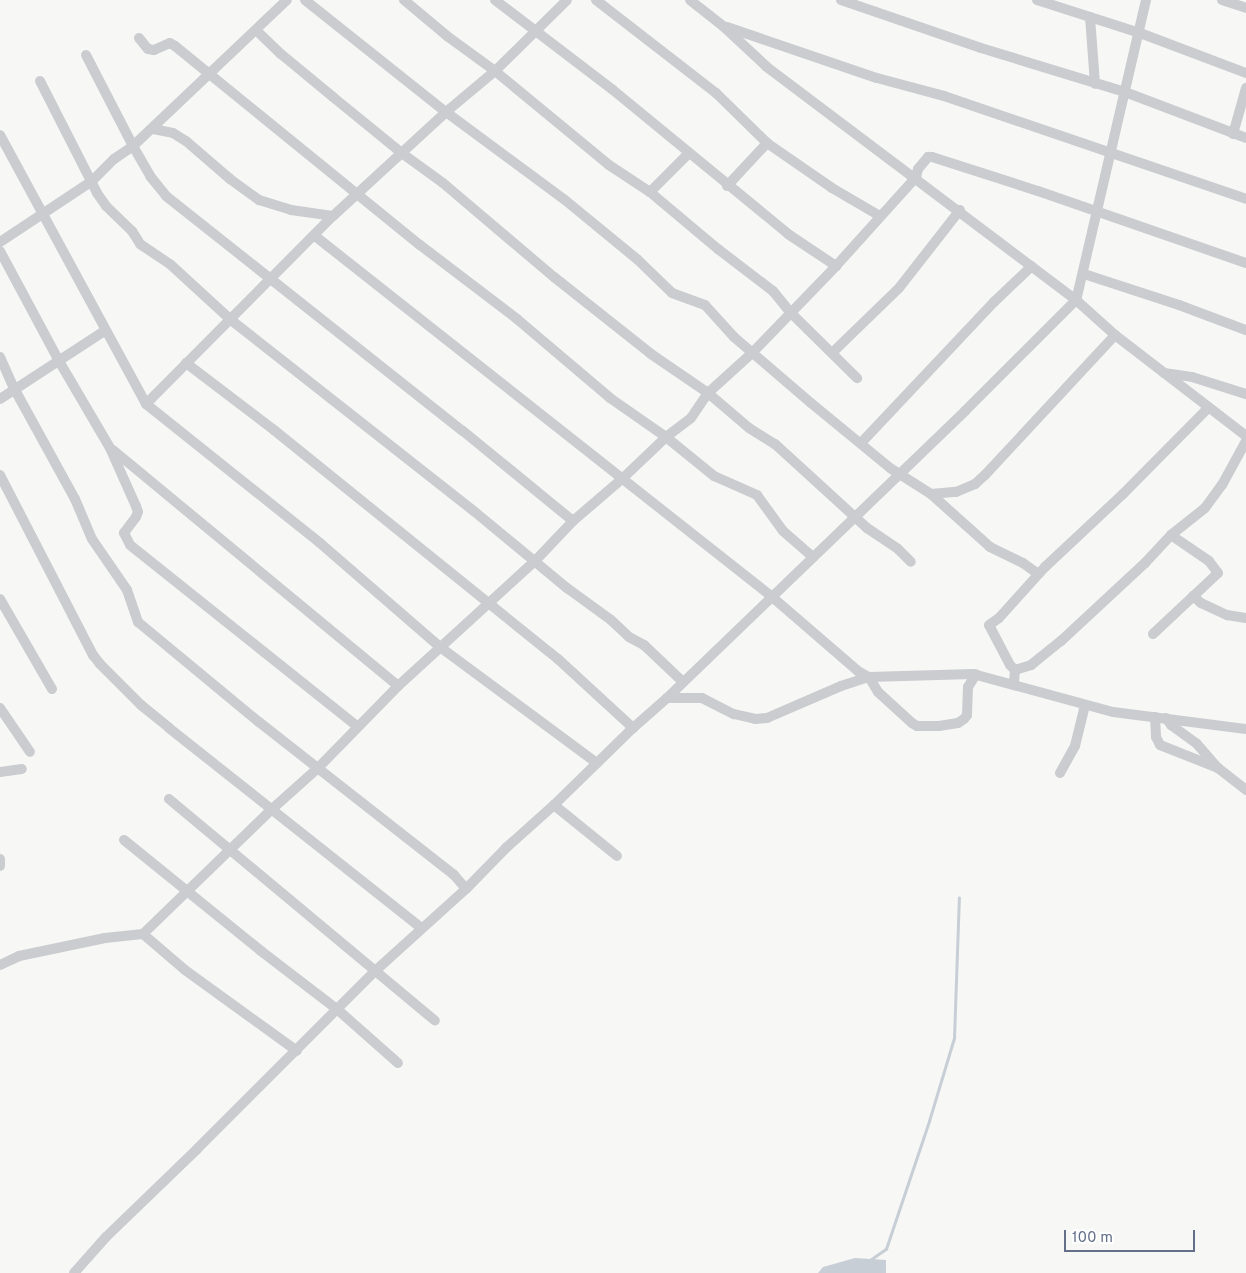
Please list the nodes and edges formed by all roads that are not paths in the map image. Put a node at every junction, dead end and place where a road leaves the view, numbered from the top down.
1 (287, 0) edge
2 (305, 0) edge
3 (495, 0) edge
4 (567, 0) edge
5 (596, 0) edge
6 (690, 0) edge
7 (841, 0) edge
8 (1037, 0) edge
9 (1146, 0) edge
10 (1222, 0) edge
11 (407, 1) edge
12 (1246, 8) edge
13 (1090, 17) junction
14 (723, 26) junction
15 (256, 30) junction
16 (534, 30) junction
17 (1140, 32) junction
18 (139, 38) dead end
19 (86, 54) dead end
20 (495, 71) junction
21 (1246, 73) edge
22 (210, 75) junction
23 (40, 81) dead end
24 (1095, 84) junction
25 (1246, 88) edge
26 (1125, 92) junction
27 (446, 112) junction
28 (153, 129) junction
29 (1233, 134) junction
30 (0, 135) edge
31 (1246, 138) edge
32 (767, 144) junction
33 (133, 146) junction
34 (1110, 152) junction
35 (689, 153) junction
36 (403, 154) junction
37 (916, 177) junction
38 (92, 181) junction
39 (727, 186) junction
40 (650, 192) junction
41 (357, 194) junction
42 (1246, 199) edge
43 (960, 210) junction
44 (1097, 212) junction
45 (43, 214) junction
46 (333, 216) junction
47 (880, 216) junction
48 (315, 236) junction
49 (0, 242) edge
50 (0, 251) edge
51 (1246, 263) edge
52 (836, 266) junction
53 (1032, 266) junction
54 (1084, 274) junction
55 (273, 279) junction
56 (1076, 300) junction
57 (792, 313) junction
58 (231, 320) junction
59 (106, 330) junction
60 (1246, 330) edge
61 (1115, 335) junction
62 (753, 352) junction
63 (832, 353) junction
64 (0, 357) edge
65 (59, 362) junction
66 (186, 363) junction
67 (1163, 373) junction
68 (857, 378) dead end
69 (15, 390) junction
70 (708, 393) junction
71 (1246, 394) edge
72 (0, 399) edge
73 (146, 404) junction
74 (1209, 407) junction
75 (1246, 436) edge
76 (666, 437) junction
77 (1246, 441) edge
78 (861, 443) junction
79 (110, 448) junction
80 (899, 474) junction
81 (0, 475) edge
82 (623, 478) junction
83 (931, 494) junction
84 (856, 516) junction
85 (573, 521) junction
86 (1172, 535) junction
87 (813, 556) junction
88 (535, 561) junction
89 (911, 562) dead end
90 (1038, 574) junction
91 (771, 596) junction
92 (1193, 596) junction
93 (0, 599) edge
94 (489, 603) junction
95 (1246, 618) edge
96 (1153, 634) dead end
97 (440, 647) junction
98 (1015, 670) junction
99 (976, 674) junction
100 (869, 677) junction
101 (684, 682) junction
102 (1014, 683) junction
103 (398, 686) junction
104 (52, 689) dead end
105 (667, 698) junction
106 (1085, 705) junction
107 (0, 708) edge
108 (1160, 718) junction
109 (357, 726) junction
110 (633, 728) junction
111 (1246, 729) edge
112 (30, 752) dead end
113 (597, 763) junction
114 (318, 768) junction
115 (1218, 768) junction
116 (22, 769) dead end
117 (0, 772) edge
118 (1060, 773) dead end
119 (1246, 790) edge
120 (168, 799) dead end
121 (554, 806) junction
122 (271, 810) junction
123 (124, 840) dead end
124 (230, 850) junction
125 (616, 856) dead end
126 (0, 858) edge
127 (0, 866) edge
128 (466, 889) junction
129 (188, 890) junction
130 (421, 928) junction
131 (143, 934) junction
132 (0, 965) edge
133 (374, 972) junction
134 (338, 1010) junction
135 (435, 1020) dead end
136 (297, 1051) junction
137 (398, 1063) dead end
138 (74, 1273) edge

1 - 15 street
2 - 27 street
3 - 16 street
4 - 16 street
5 - 32 street
6 - 14 street
7 - 24 street
8 - 13 street
9 - 17 street
10 - 12 street
11 - 20 street
13 - 17 street
13 - 24 street
14 - 34 street
14 - 37 street
15 - 22 street
15 - 36 street
16 - 20 street
16 - 35 street
17 - 21 street
17 - 26 street
18 - 22 street
19 - 33 street
20 - 27 street
20 - 40 street
22 - 28 street
22 - 41 street
23 - 38 street
24 - 26 street
25 - 29 street
26 - 29 street
26 - 34 street
27 - 36 street
27 - 62 street
28 - 33 street
28 - 46 street
29 - 31 street
30 - 45 street
32 - 39 street
32 - 47 street
33 - 38 street
33 - 55 street
34 - 42 street
34 - 44 street
35 - 39 street
35 - 40 street
36 - 41 street
36 - 70 street
37 - 43 street
37 - 44 street
37 - 47 street
38 - 45 street
38 - 58 street
39 - 52 street
40 - 57 street
41 - 46 street
41 - 76 street
43 - 53 street
43 - 63 street
44 - 51 street
44 - 54 street
45 - 49 street
45 - 59 street
46 - 48 street
47 - 52 street
48 - 55 street
48 - 82 street
50 - 65 street
52 - 57 street
53 - 56 street
53 - 78 street
54 - 56 street
54 - 60 street
55 - 58 street
55 - 85 street
56 - 61 street
56 - 80 street
57 - 62 street
57 - 63 street
58 - 66 street
58 - 88 street
59 - 65 street
59 - 73 street
61 - 67 street
61 - 83 street
62 - 70 street
62 - 78 street
63 - 68 street
64 - 69 street
65 - 69 street
65 - 79 street
66 - 73 street
66 - 94 street
67 - 71 street
67 - 74 street
69 - 72 street
69 - 114 street
70 - 76 street
70 - 84 street
73 - 97 street
74 - 75 street
74 - 90 street
76 - 82 street
76 - 87 street
77 - 86 street
78 - 80 street
79 - 103 street
79 - 109 street
80 - 83 street
80 - 84 street
81 - 122 street
82 - 85 street
82 - 91 street
83 - 90 street
84 - 87 street
84 - 89 street
85 - 88 street
86 - 92 street
86 - 98 street
87 - 91 street
88 - 94 street
88 - 101 street
90 - 98 street
91 - 100 street
91 - 101 street
92 - 95 street
92 - 96 street
93 - 104 street
94 - 97 street
94 - 110 street
97 - 103 street
97 - 113 street
98 - 102 street
99 - 100 street
99 - 100 street
99 - 102 street
100 - 105 street
101 - 105 street
102 - 106 street
103 - 109 street
105 - 110 street
106 - 108 street
106 - 118 street
107 - 112 street
108 - 111 street
108 - 115 street
108 - 115 street
109 - 114 street
110 - 113 street
113 - 121 street
114 - 122 street
114 - 128 street
115 - 119 street
116 - 117 street
120 - 124 street
121 - 125 street
121 - 128 street
122 - 124 street
122 - 130 street
123 - 129 street
124 - 129 street
124 - 133 street
126 - 127 street
128 - 130 street
129 - 131 street
129 - 134 street
130 - 133 street
131 - 132 street
131 - 136 street
133 - 134 street
133 - 135 street
134 - 136 street
134 - 137 street
136 - 138 street

